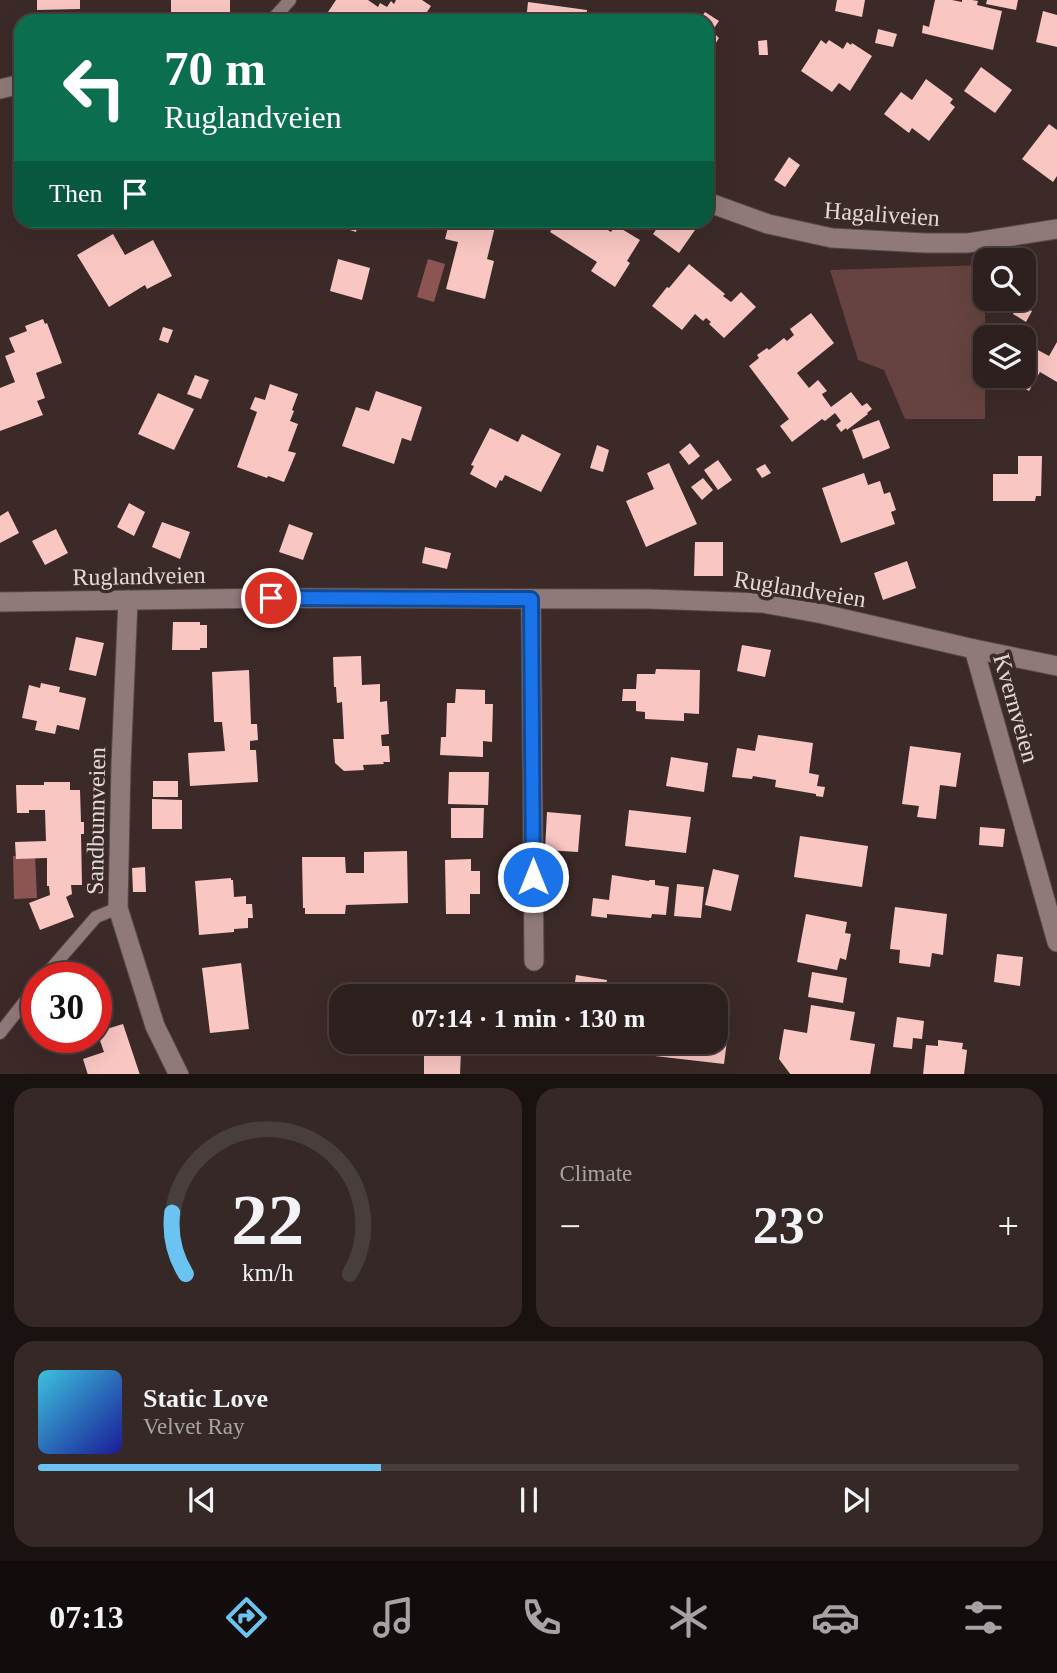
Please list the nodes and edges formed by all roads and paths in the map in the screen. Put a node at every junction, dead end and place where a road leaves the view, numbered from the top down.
1 (290, 0) edge
2 (277, 14) edge
3 (714, 205) edge
4 (1057, 229) edge
5 (531, 599) junction
6 (128, 600) junction
7 (0, 602) edge
8 (974, 649) junction
9 (1057, 666) edge
10 (118, 908) junction
11 (1057, 942) edge
12 (534, 961) dead end
13 (57, 962) edge
14 (21, 1006) edge
15 (0, 1033) edge
16 (179, 1074) edge

1 - 2 lane
3 - 4 street, Hagaliveien
5 - 6 street, Ruglandveien
5 - 8 street, Ruglandveien
5 - 12 street
6 - 7 street, Ruglandveien
6 - 10 street, Sandbunnveien
8 - 9 street, Ruglandveien
8 - 11 street, Kvernveien
10 - 13 lane
10 - 16 street, Sandbunnveien
14 - 15 lane

